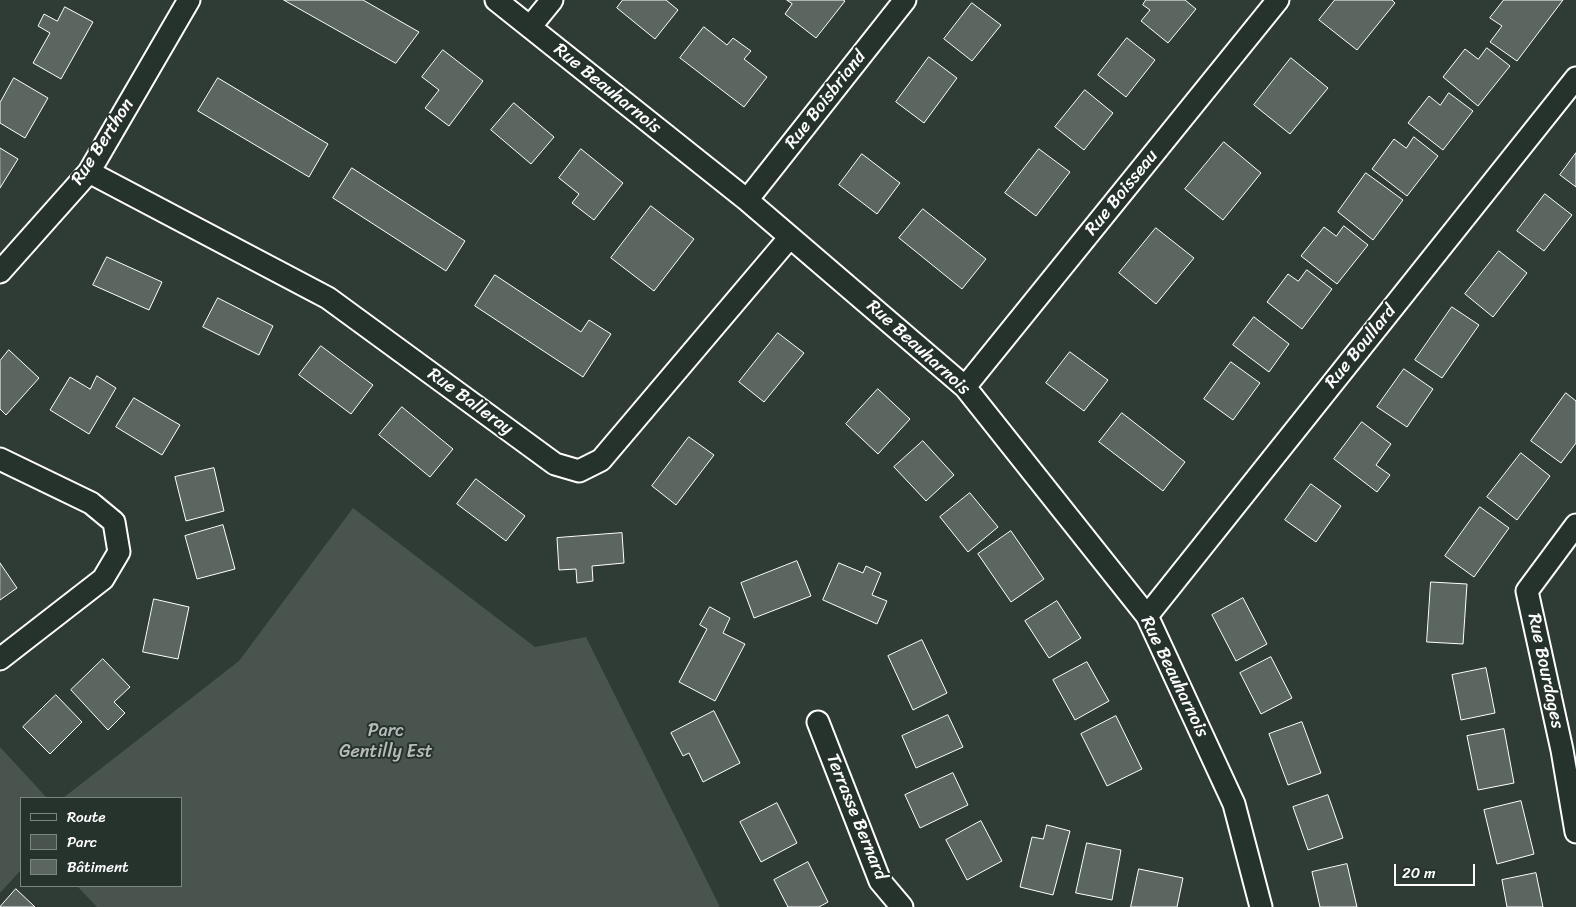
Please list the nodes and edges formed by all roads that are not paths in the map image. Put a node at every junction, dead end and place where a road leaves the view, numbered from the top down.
1 (189, 0) edge
2 (496, 0) edge
3 (552, 0) edge
4 (905, 0) edge
5 (1278, 0) edge
6 (530, 27) junction
7 (1576, 78) edge
8 (88, 172) junction
9 (747, 200) junction
10 (790, 237) junction
11 (0, 272) edge
12 (965, 386) junction
13 (0, 459) edge
14 (1576, 526) edge
15 (1146, 616) junction
16 (0, 659) edge
17 (818, 722) dead end
18 (1569, 748) edge
19 (1576, 832) edge
20 (902, 907) edge
21 (1261, 907) edge

1 - 8 street, Rue Berthon
2 - 6 street, Rue Beauharnois
3 - 6 street
4 - 9 street, Rue Boisbriand
5 - 12 street, Rue Boisseau
6 - 9 street, Rue Beauharnois
7 - 15 street, Rue Boullard
8 - 10 street, Rue Balleray
8 - 11 street, Rue Berthon
9 - 10 street, Rue Beauharnois
10 - 12 street, Rue Beauharnois
12 - 15 street, Rue Beauharnois
13 - 16 street
14 - 18 street, Rue Bourdages
15 - 21 street, Rue Beauharnois
17 - 20 street, Terrasse Bernard
18 - 19 street, Rue Bourdages

